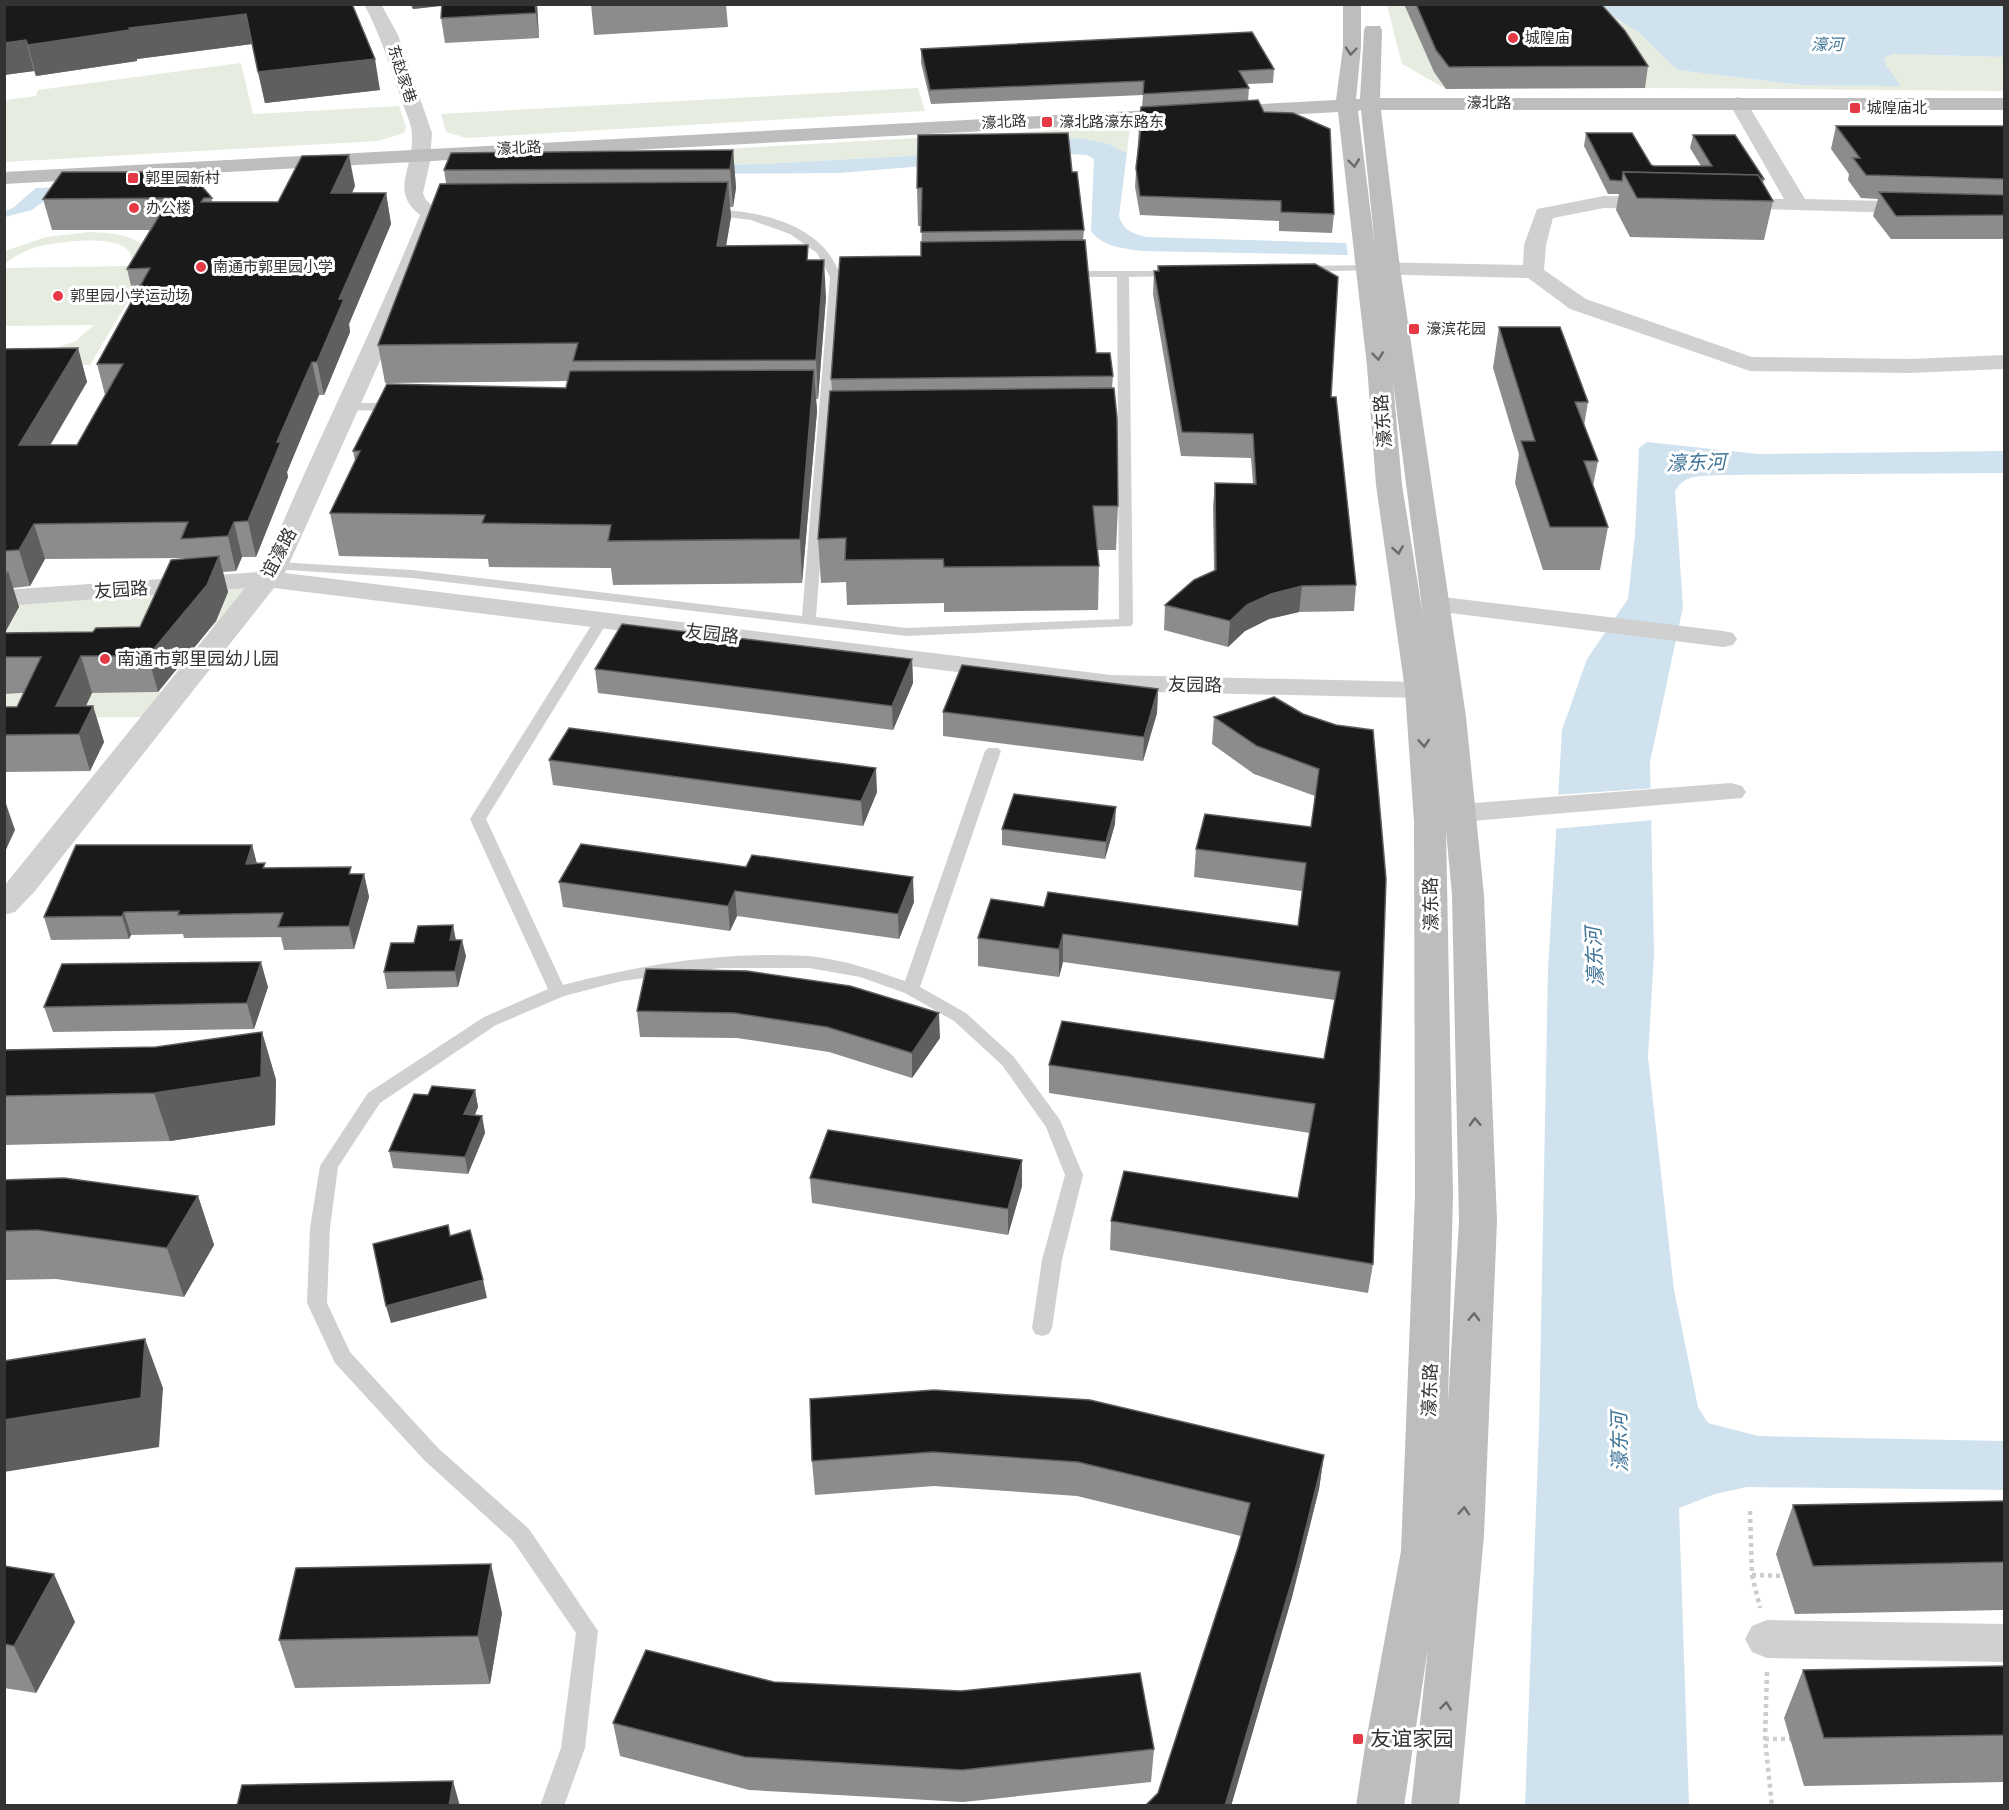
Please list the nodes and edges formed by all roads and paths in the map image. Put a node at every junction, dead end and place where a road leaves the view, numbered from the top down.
1 (372, 4) edge
2 (1352, 4) edge
3 (1372, 9) dead end
4 (2004, 97) edge
5 (1358, 100) junction
6 (1738, 103) junction
7 (2004, 104) edge
8 (420, 150) junction
9 (4, 171) edge
10 (4, 178) edge
11 (1684, 203) edge
12 (1707, 203) edge
13 (1798, 205) junction
14 (2004, 210) edge
15 (701, 212) edge
16 (1378, 268) junction
17 (1286, 270) edge
18 (1181, 272) edge
19 (1533, 272) junction
20 (1055, 274) edge
21 (1123, 274) junction
22 (2004, 362) edge
23 (346, 407) junction
24 (414, 407) edge
25 (272, 572) junction
26 (4, 598) edge
27 (1435, 604) junction
28 (809, 620) junction
29 (601, 621) junction
30 (1711, 638) dead end
31 (1420, 690) junction
32 (993, 751) dead end
33 (1731, 792) dead end
34 (1461, 813) junction
35 (4, 905) edge
36 (911, 989) junction
37 (558, 992) junction
38 (1042, 1328) dead end
39 (1752, 1575) dead end
40 (1798, 1576) dead end
41 (1767, 1639) dead end
42 (2004, 1643) edge
43 (1765, 1739) dead end
44 (1801, 1739) dead end
45 (552, 1806) edge
46 (1380, 1806) edge
47 (1435, 1806) edge

1 - 8 street, 东赵家巷
2 -> 5 main road, 濠东路
3 - 5 main road, 濠东路
4 - 5 main road, 濠北路
5 - 6 main road, 濠北路
5 - 8 main road, 濠北路
5 - 16 main road, 濠东路
6 - 7 main road, 濠北路
6 - 13 street
8 - 9 main road, 濠北路
8 - 10 main road, 濠北路
8 - 23 street, 谊濠路
11 - 19 street
12 - 13 street
13 - 14 street
15 - 28 lane
16 - 17 lane
16 - 19 street
16 - 27 main road, 濠东路
16 -> 31 main road, 濠东路
18 - 21 lane
19 - 22 street
20 - 21 lane
21 - 28 lane
23 - 24 lane
23 - 25 street, 谊濠路
25 - 26 street, 友园路
25 - 28 lane
25 - 29 street, 友园路
25 - 35 street, 谊濠路
27 - 30 street
27 - 34 main road, 濠东路
29 - 31 street, 友园路
29 - 37 lane
31 -> 46 main road, 濠东路
32 - 36 lane
33 - 34 street
47 -> 34 main road, 濠东路
36 - 37 lane
36 - 38 lane
37 - 45 lane
39 - 40 path
41 - 42 street
43 - 44 path

